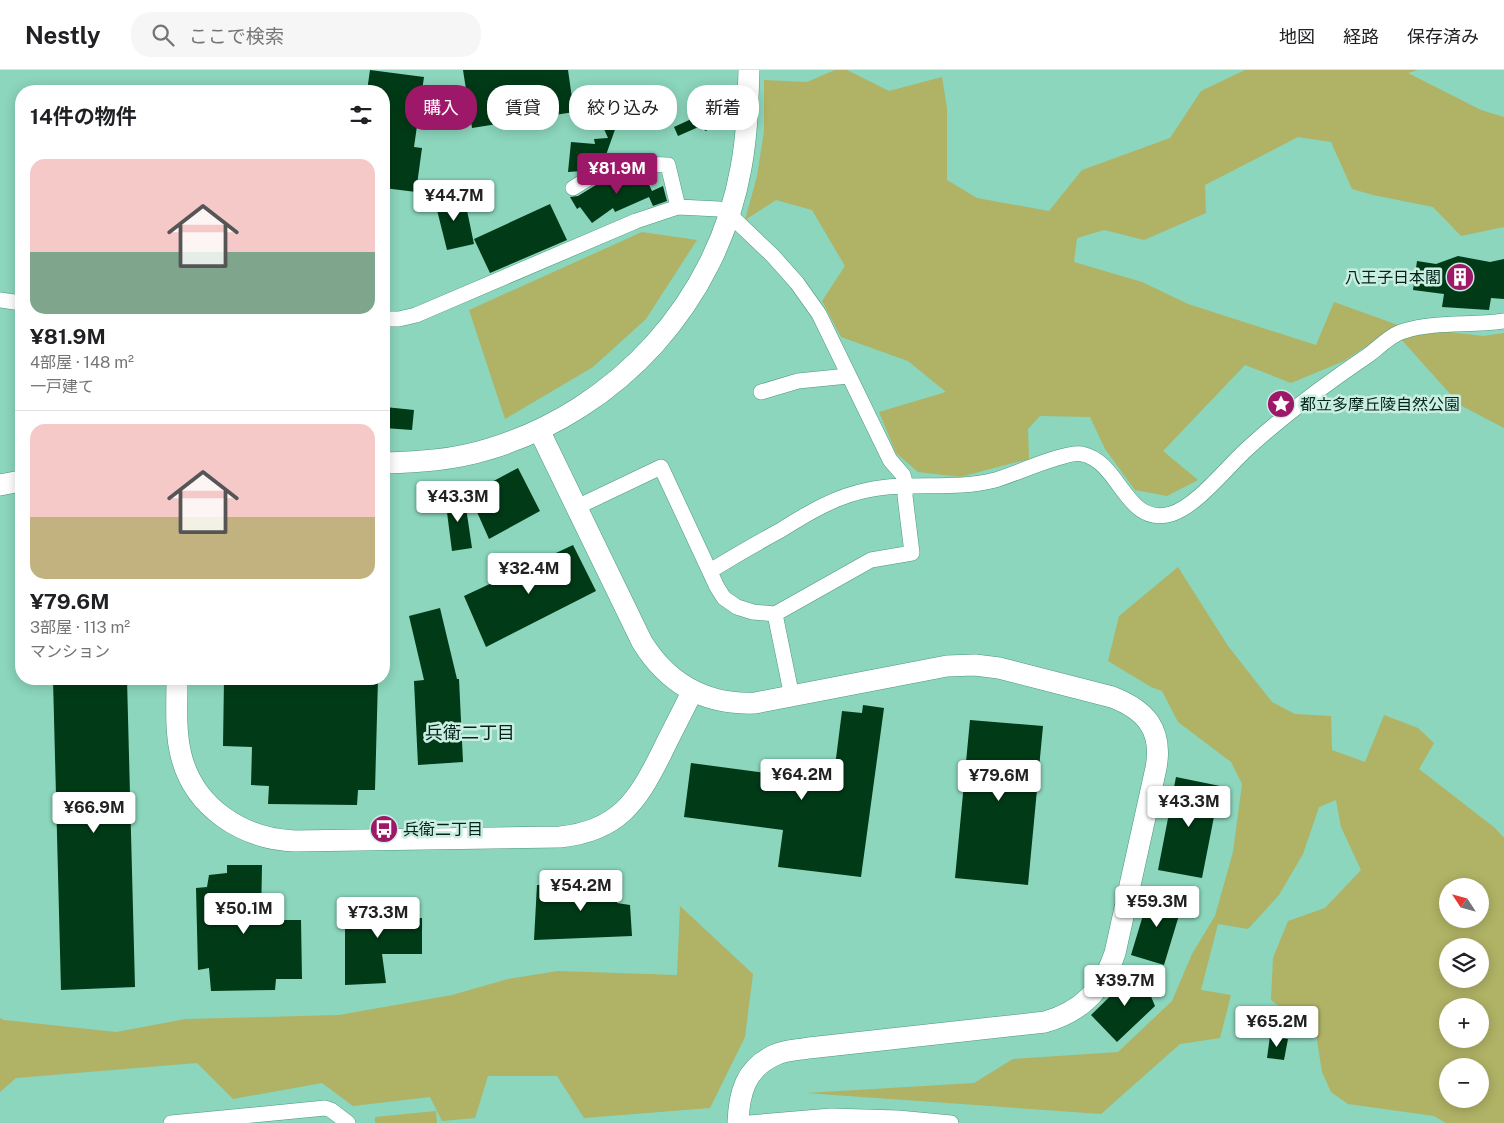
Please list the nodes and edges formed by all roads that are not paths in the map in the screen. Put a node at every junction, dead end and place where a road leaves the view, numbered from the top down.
1 (749, 70) edge
2 (573, 188) dead end
3 (678, 207) junction
4 (730, 215) junction
5 (0, 300) edge
6 (15, 302) edge
7 (390, 319) edge
8 (1504, 321) edge
9 (848, 376) junction
10 (761, 392) dead end
11 (540, 430) junction
12 (390, 463) edge
13 (15, 482) edge
14 (0, 485) edge
15 (906, 485) junction
16 (577, 507) junction
17 (710, 571) junction
18 (774, 614) junction
19 (176, 685) edge
20 (692, 692) junction
21 (792, 697) junction
22 (906, 1121) edge
23 (171, 1123) edge
24 (348, 1123) edge
25 (738, 1123) edge
26 (749, 1123) edge
27 (951, 1123) edge

1 - 4 street
2 - 3 street
3 - 4 street
3 - 7 street
4 - 9 street
4 - 11 street
5 - 6 street
8 - 15 street
9 - 10 street
9 - 15 street
11 - 12 street
11 - 16 street
13 - 14 street
15 - 17 street
15 - 18 street
16 - 17 street
16 - 20 street
17 - 18 street
18 - 21 street
19 - 20 street
20 - 21 street
21 - 25 street
22 - 26 street
22 - 27 street
23 - 24 street

